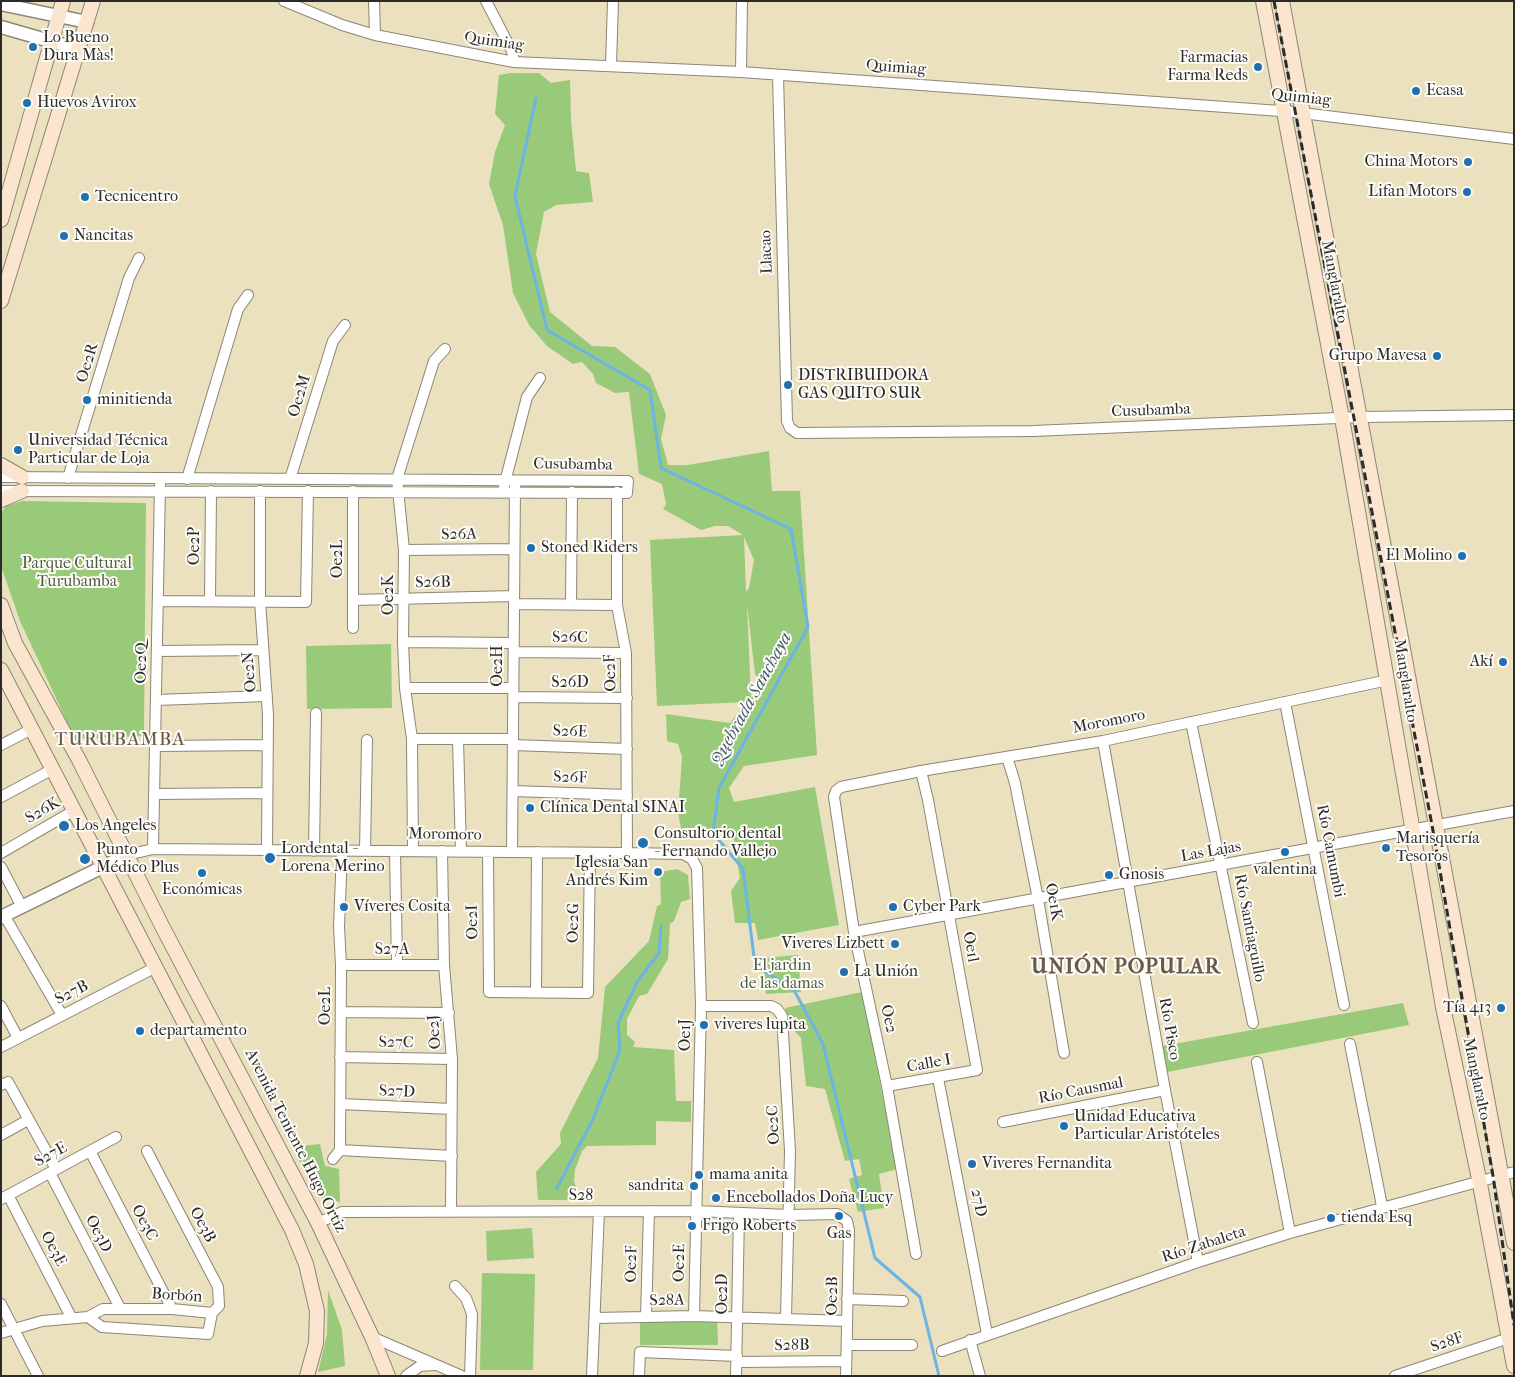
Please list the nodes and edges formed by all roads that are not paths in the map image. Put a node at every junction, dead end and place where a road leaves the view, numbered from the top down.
1 (63, 1) edge
2 (93, 1) edge
3 (284, 1) edge
4 (374, 1) edge
5 (486, 1) edge
6 (613, 1) edge
7 (742, 1) edge
8 (1264, 1) edge
9 (1282, 1) edge
10 (1, 4) edge
11 (58, 15) junction
12 (87, 22) junction
13 (1, 27) edge
14 (375, 35) junction
15 (50, 40) junction
16 (78, 49) junction
17 (514, 62) junction
18 (611, 65) junction
19 (741, 72) junction
20 (778, 75) junction
21 (1284, 111) junction
22 (1303, 112) junction
23 (1514, 139) edge
24 (1, 220) edge
25 (139, 258) dead end
26 (248, 295) dead end
27 (1, 301) edge
28 (345, 325) dead end
29 (445, 349) dead end
30 (540, 378) dead end
31 (1514, 415) edge
32 (1361, 417) junction
33 (1342, 418) junction
34 (790, 428) joint
35 (1, 465) edge
36 (1, 477) edge
37 (22, 477) junction
38 (68, 478) junction
39 (160, 479) junction
40 (187, 479) junction
41 (290, 479) junction
42 (397, 479) junction
43 (504, 479) junction
44 (515, 479) junction
45 (22, 491) junction
46 (160, 491) junction
47 (211, 491) junction
48 (260, 491) junction
49 (308, 491) junction
50 (353, 491) junction
51 (1, 492) edge
52 (399, 492) junction
53 (504, 492) junction
54 (515, 492) junction
55 (572, 492) junction
56 (617, 492) junction
57 (1, 500) edge
58 (514, 549) junction
59 (404, 550) junction
60 (405, 598) junction
61 (210, 600) junction
62 (353, 600) junction
63 (514, 600) junction
64 (158, 601) junction
65 (260, 601) junction
66 (571, 603) junction
67 (1, 605) edge
68 (617, 605) junction
69 (353, 628) dead end
70 (404, 642) junction
71 (514, 648) junction
72 (263, 650) junction
73 (157, 651) junction
74 (626, 653) junction
75 (1, 670) edge
76 (1388, 680) junction
77 (405, 688) junction
78 (6, 690) edge
79 (513, 693) junction
80 (267, 696) junction
81 (626, 698) junction
82 (156, 700) junction
83 (1285, 702) junction
84 (316, 713) dead end
85 (1191, 722) junction
86 (32, 729) junction
87 (412, 739) junction
88 (458, 739) junction
89 (367, 740) dead end
90 (1103, 741) junction
91 (513, 742) junction
92 (1, 745) edge
93 (268, 745) junction
94 (155, 746) junction
95 (627, 749) junction
96 (1008, 757) junction
97 (54, 769) junction
98 (921, 771) junction
99 (512, 791) junction
100 (836, 791) joint
101 (267, 793) junction
102 (154, 794) junction
103 (627, 796) junction
104 (1, 798) edge
105 (75, 810) junction
106 (1514, 811) edge
107 (1437, 824) junction
108 (1411, 830) junction
109 (1315, 848) junction
110 (153, 849) junction
111 (267, 850) junction
112 (342, 850) junction
113 (314, 851) junction
114 (365, 851) junction
115 (395, 851) junction
116 (413, 851) junction
117 (442, 851) junction
118 (1, 852) edge
119 (461, 852) junction
120 (488, 852) junction
121 (512, 852) junction
122 (537, 852) junction
123 (590, 853) junction
124 (627, 853) junction
125 (126, 855) junction
126 (692, 859) joint
127 (103, 865) junction
128 (1221, 865) junction
129 (1, 867) edge
130 (1128, 882) junction
131 (1038, 899) junction
132 (22, 907) junction
133 (949, 915) junction
134 (3, 916) edge
135 (854, 932) junction
136 (341, 965) junction
137 (397, 965) junction
138 (444, 965) junction
139 (156, 967) junction
140 (536, 992) junction
141 (1344, 1005) dead end
142 (1, 1006) edge
143 (701, 1006) junction
144 (341, 1012) junction
145 (449, 1012) junction
146 (62, 1015) junction
147 (1253, 1023) dead end
148 (18, 1038) junction
149 (1350, 1044) dead end
150 (1, 1047) edge
151 (1064, 1053) dead end
152 (340, 1057) junction
153 (452, 1059) junction
154 (1257, 1062) dead end
155 (977, 1070) joint
156 (938, 1078) junction
157 (4, 1084) edge
158 (887, 1086) junction
159 (1165, 1090) junction
160 (340, 1104) junction
161 (452, 1109) junction
162 (28, 1120) junction
163 (1003, 1122) dead end
164 (1, 1135) edge
165 (116, 1137) dead end
166 (90, 1151) junction
167 (147, 1151) dead end
168 (452, 1156) junction
169 (53, 1171) junction
170 (1508, 1173) edge
171 (1479, 1179) junction
172 (5, 1197) edge
173 (1382, 1206) junction
174 (451, 1211) junction
175 (599, 1211) junction
176 (649, 1211) junction
177 (696, 1211) junction
178 (739, 1213) junction
179 (789, 1215) junction
180 (844, 1218) joint
181 (318, 1223) junction
182 (1290, 1233) junction
183 (1514, 1243) edge
184 (916, 1254) dead end
185 (1198, 1262) junction
186 (455, 1286) dead end
187 (848, 1299) junction
188 (904, 1301) dead end
189 (1, 1304) edge
190 (120, 1308) junction
191 (172, 1309) junction
192 (212, 1313) junction
193 (694, 1316) junction
194 (72, 1317) junction
195 (88, 1317) junction
196 (646, 1317) junction
197 (739, 1317) junction
198 (595, 1318) junction
199 (786, 1318) junction
200 (847, 1321) junction
201 (14, 1329) junction
202 (1, 1334) edge
203 (987, 1334) junction
204 (372, 1338) junction
205 (1509, 1338) junction
206 (970, 1340) junction
207 (847, 1345) junction
208 (912, 1345) dead end
209 (942, 1351) dead end
210 (737, 1359) junction
211 (846, 1361) junction
212 (436, 1365) junction
213 (1514, 1366) edge
214 (38, 1376) edge
215 (307, 1376) edge
216 (388, 1376) edge
217 (406, 1376) edge
218 (462, 1376) edge
219 (470, 1376) edge
220 (592, 1376) edge
221 (639, 1376) edge
222 (736, 1376) edge
223 (846, 1376) edge
224 (980, 1376) edge
225 (1395, 1376) edge

1 - 11 main road
2 - 12 main road
3 - 14 street, Quimiag
4 - 14 street
5 - 17 street
6 - 18 street
7 - 19 street
8 - 21 main road, Manglaralto
9 - 22 main road, Manglaralto
10 - 11 street
11 - 12 street
11 - 15 main road
12 - 16 main road
13 - 15 street
14 - 17 street, Quimiag
15 - 16 street
15 - 24 main road
16 - 27 main road
17 - 18 street, Quimiag
18 - 19 street, Quimiag
19 - 20 street, Quimiag
20 - 21 street, Quimiag
20 - 34 street, Llacao
21 - 22 street, Quimiag
21 - 33 main road, Manglaralto
22 - 23 street, Quimiag
22 - 32 main road, Manglaralto
25 - 38 street, Oe2R
26 - 40 street
28 - 41 street, Oe2M
29 - 42 street, Oe2K
30 - 43 street
31 - 32 street, Cusubamba
32 - 33 street, Cusubamba
32 - 107 main road, Manglaralto
33 - 34 street, Cusubamba
33 - 76 main road, Manglaralto
35 - 37 main road
36 - 37 street, Cusubamba
37 - 38 street, Cusubamba
38 - 39 street, Cusubamba
39 - 40 street, Cusubamba
39 - 46 street, Oe2Q
40 - 41 street, Cusubamba
41 - 42 street, Cusubamba
42 - 43 street, Cusubamba
42 - 52 street, Oe2K
43 - 44 street, Cusubamba
43 - 53 street
44 - 54 street, Oe2H
44 - 56 street, Cusubamba
45 - 46 street, Cusubamba
45 - 51 street, Cusubamba
45 - 57 main road
46 - 47 street, Cusubamba
46 - 64 street, Oe2Q
47 - 48 street, Cusubamba
47 - 61 street, Oe2P
48 - 49 street, Cusubamba
48 - 65 street, Oe2N
49 - 50 street, Cusubamba
49 - 65 street
50 - 52 street, Cusubamba
50 - 62 street, Oe2L
52 - 53 street, Cusubamba
52 - 59 street, Oe2K
53 - 54 street, Cusubamba
54 - 55 street, Cusubamba
54 - 58 street, Oe2H
55 - 56 street, Cusubamba
55 - 66 street
56 - 68 street, Oe2F
58 - 59 street, S26A
58 - 63 street, Oe2H
59 - 60 street, Oe2K
60 - 62 street, S26B
60 - 63 street, S26B
60 - 70 street, Oe2K
61 - 64 street
61 - 65 street
62 - 69 street, Oe2L
63 - 66 street, S26B
63 - 71 street, Oe2H
64 - 73 street, Oe2Q
65 - 72 street, Oe2N
66 - 68 street, S26B
67 - 125 main road, Avenida Teniente Hugo Ortiz
68 - 74 street, Oe2F
70 - 71 street, S26C
70 - 77 street, Oe2K
71 - 74 street, S26C
71 - 79 street, Oe2H
72 - 73 street
72 - 80 street, Oe2N
73 - 82 street, Oe2Q
74 - 81 street, Oe2F
75 - 78 main road
76 - 83 street, Moromoro
76 - 108 main road, Manglaralto
77 - 79 street, S26D
77 - 87 street, Oe2K
78 - 86 main road
79 - 81 street, S26D
79 - 91 street, Oe2H
80 - 82 street
80 - 93 street, Oe2N
81 - 95 street, Oe2F
82 - 94 street, Oe2Q
83 - 85 street, Moromoro
83 - 109 street, Río Camumbi
84 - 113 street
85 - 90 street, Moromoro
85 - 128 street, Río Santiaguillo
86 - 92 street
86 - 97 main road
87 - 88 street, S26E
87 - 116 street, Oe2K
88 - 91 street, S26E
88 - 119 street
89 - 114 street
90 - 96 street, Moromoro
90 - 130 street, Río Pisco
91 - 95 street, S26E
91 - 99 street, Oe2H
93 - 94 street
93 - 101 street, Oe2N
94 - 102 street, Oe2Q
95 - 103 street, Oe2F
96 - 98 street, Moromoro
96 - 131 street, Oe1K
97 - 104 street
97 - 105 main road
98 - 100 street, Moromoro
98 - 133 street, Oe1l
99 - 103 street, S26F
99 - 121 street, Oe2H
100 - 135 street, Oe2
101 - 102 street
101 - 111 street, Oe2N
102 - 110 street, Oe2Q
103 - 124 street, Oe2F
105 - 118 street, S26K
105 - 127 main road
106 - 107 street, Las Lajas
107 - 108 street, Las Lajas
107 - 170 main road, Manglaralto
108 - 109 street, Las Lajas
108 - 171 main road, Manglaralto
109 - 128 street, Las Lajas
109 - 141 street, Río Camumbi
110 - 111 street, Moromoro
110 - 125 street, Moromoro
111 - 113 street, Moromoro
112 - 113 street, Moromoro
112 - 114 street, Moromoro
112 - 136 street, Oe2L
114 - 115 street, Moromoro
115 - 116 street, Moromoro
115 - 137 street
116 - 117 street, Moromoro
117 - 119 street, Moromoro
117 - 138 street, Oe2J
119 - 120 street, Moromoro
120 - 121 street, Moromoro
120 - 140 street, Oe2I
121 - 122 street, Moromoro
122 - 123 street, Moromoro
122 - 140 street
123 - 124 street, Moromoro
123 - 140 street, Oe2G
124 - 126 street, Moromoro
125 - 127 street, Moromoro
125 - 181 main road, Avenida Teniente Hugo Ortiz
126 - 143 street, Oe1J
127 - 132 street, Moromoro
127 - 139 main road
128 - 130 street, Las Lajas
128 - 147 street, Río Santiaguillo
129 - 132 street
130 - 131 street, Las Lajas
130 - 159 street, Río Pisco
131 - 133 street, Las Lajas
131 - 151 street, Oe1K
132 - 134 street, Moromoro
133 - 135 street, Las Lajas
133 - 155 street, Oe1l
134 - 146 street
135 - 158 street, Oe2
136 - 137 street, S27A
136 - 144 street, Oe2L
137 - 138 street, S27A
138 - 145 street, Oe2J
139 - 146 street, S27B
139 - 215 main road
142 - 148 street
143 - 177 street, Oe1J
143 - 179 street, Oe2C
144 - 145 street
144 - 152 street, Oe2L
145 - 153 street, Oe2J
146 - 148 street, S27B
148 - 150 street, S27B
149 - 173 street
152 - 153 street, S27C
152 - 160 street, Oe2L
153 - 161 street, Oe2J
154 - 182 street
155 - 156 street, Calle I
156 - 158 street, Calle I
156 - 203 street, 27D
157 - 162 street, Oe3D
158 - 184 street, Oe2
159 - 163 street, Río Causmal
159 - 185 street, Río Pisco
160 - 161 street, S27D
160 - 168 street, Oe2L
161 - 168 street, Oe2J
162 - 164 street
162 - 169 street, Oe3D
165 - 166 street, S27E
166 - 169 street, S27E
166 - 191 street, Oe3C
167 - 192 street, Oe3B
168 - 174 street, Oe2J
169 - 172 street, S27E
169 - 190 street, Oe3D
170 - 171 street, Río Zabaleta
170 - 183 main road, Manglaralto
171 - 173 street, Río Zabaleta
171 - 205 main road, Manglaralto
172 - 194 street, Oe3E
173 - 182 street, Río Zabaleta
174 - 175 street, S28
174 - 181 street, S28
175 - 176 street, S28
175 - 198 street
176 - 177 street, S28
176 - 196 street, Oe2F
177 - 178 street, S28
177 - 193 street, Oe2E
178 - 179 street, S28
178 - 197 street, Oe2D
179 - 180 street, S28
179 - 199 street, Oe2C
180 - 187 street, Oe2B
181 - 204 main road, Avenida Teniente Hugo Ortiz
182 - 185 street, Río Zabaleta
185 - 203 street, Río Zabaleta
186 - 219 street
187 - 188 street
187 - 200 street, Oe2B
189 - 201 street
190 - 191 street, Borbón
190 - 195 street, Borbón
191 - 192 street, Borbón
192 - 195 street, Borbón
193 - 196 street, S28A
193 - 197 street, S28A
194 - 195 street, Borbón
194 - 201 street, Borbón
196 - 198 street, S28A
197 - 199 street, S28A
197 - 210 street, Oe2D
198 - 220 street
199 - 200 street, S28A
200 - 207 street, Oe2B
201 - 202 street, Borbón
201 - 214 street
203 - 206 street, Río Zabaleta
204 - 212 street
204 - 216 main road, Avenida Teniente Hugo Ortiz
205 - 213 main road, Manglaralto
205 - 225 street, S28F
206 - 209 street, Río Zabaleta
206 - 224 street
207 - 208 street
207 - 211 street, Oe2B
210 - 211 street, S28B
210 - 221 street, S28B
210 - 222 street, Oe2D
211 - 223 street, Oe2B
212 - 217 street
212 - 218 street

